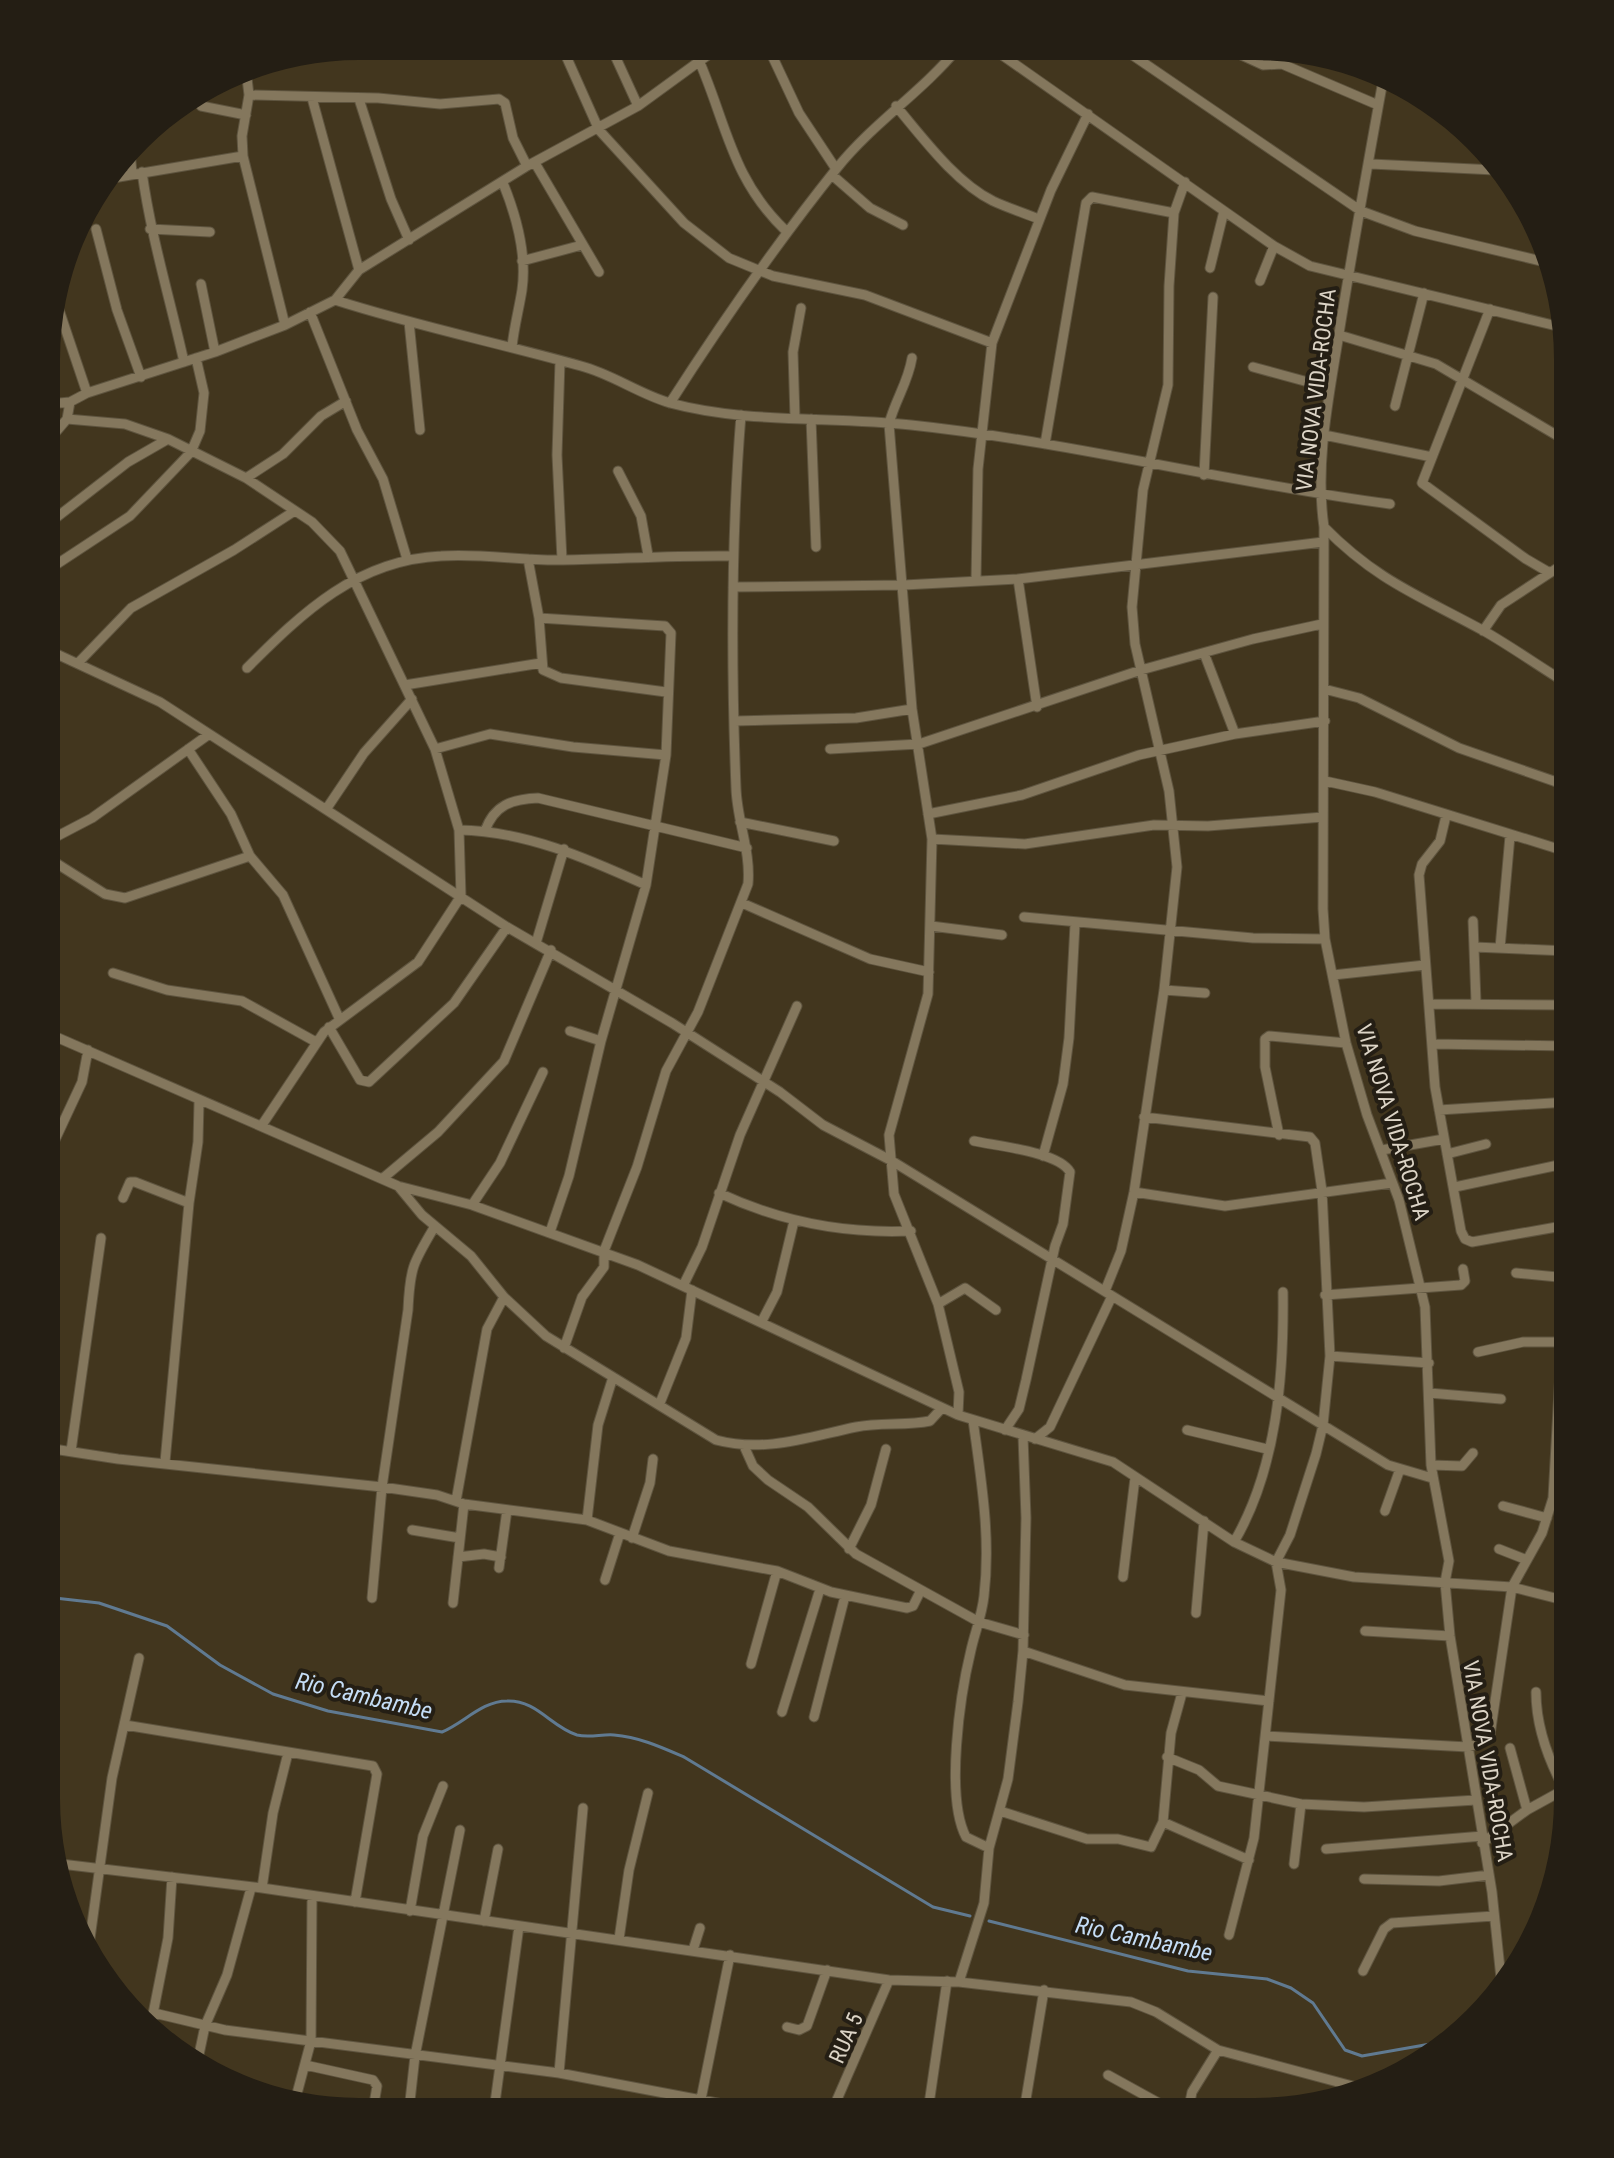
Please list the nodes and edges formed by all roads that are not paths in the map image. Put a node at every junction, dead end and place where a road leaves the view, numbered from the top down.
1 (568, 60) edge
2 (617, 60) edge
3 (774, 60) edge
4 (945, 60) edge
5 (1009, 60) edge
6 (1140, 60) edge
7 (1252, 60) edge
8 (700, 61) joint
9 (1275, 61) edge
10 (1274, 64) junction
11 (246, 82) edge
12 (1381, 88) edge
13 (249, 95) junction
14 (312, 98) junction
15 (359, 99) junction
16 (1378, 105) junction
17 (201, 106) dead end
18 (638, 106) junction
19 (896, 106) junction
20 (1088, 114) junction
21 (246, 115) junction
22 (599, 130) junction
23 (243, 156) junction
24 (134, 162) edge
25 (1371, 164) junction
26 (531, 165) junction
27 (1486, 170) edge
28 (834, 172) junction
29 (137, 173) junction
30 (123, 176) edge
31 (1185, 182) junction
32 (503, 183) junction
33 (1224, 211) junction
34 (1361, 211) junction
35 (1174, 213) junction
36 (1039, 219) junction
37 (903, 225) dead end
38 (96, 229) dead end
39 (150, 229) junction
40 (786, 231) junction
41 (210, 232) dead end
42 (409, 240) junction
43 (582, 245) junction
44 (1274, 246) junction
45 (1537, 260) edge
46 (522, 261) junction
47 (1210, 268) dead end
48 (359, 270) junction
49 (759, 270) junction
50 (599, 272) dead end
51 (1348, 276) junction
52 (1260, 281) dead end
53 (201, 284) dead end
54 (1424, 293) junction
55 (1213, 297) dead end
56 (335, 300) junction
57 (801, 308) dead end
58 (1490, 309) junction
59 (310, 312) junction
60 (63, 321) edge
61 (409, 322) junction
62 (285, 325) junction
63 (1551, 325) edge
64 (1339, 335) junction
65 (992, 343) junction
66 (512, 347) junction
67 (215, 352) junction
68 (1408, 353) junction
69 (196, 358) junction
70 (912, 358) dead end
71 (560, 361) junction
72 (184, 362) junction
73 (1253, 367) dead end
74 (141, 377) junction
75 (1463, 377) junction
76 (1330, 388) junction
77 (87, 393) junction
78 (346, 401) junction
79 (70, 402) junction
80 (60, 403) edge
81 (670, 403) junction
82 (1395, 406) dead end
83 (741, 415) junction
84 (795, 418) junction
85 (67, 419) junction
86 (811, 419) junction
87 (889, 424) junction
88 (60, 427) edge
89 (420, 430) dead end
90 (1554, 433) edge
91 (1324, 435) junction
92 (983, 436) junction
93 (168, 439) junction
94 (1045, 444) junction
95 (191, 452) junction
96 (1432, 457) junction
97 (1151, 466) junction
98 (618, 471) dead end
99 (1204, 475) junction
100 (246, 478) junction
101 (1318, 494) junction
102 (1390, 504) dead end
103 (293, 512) junction
104 (60, 515) edge
105 (1324, 527) junction
106 (1323, 542) junction
107 (816, 547) dead end
108 (648, 555) junction
109 (733, 556) junction
110 (407, 559) junction
111 (528, 559) junction
112 (562, 560) junction
113 (60, 562) edge
114 (1135, 565) junction
115 (1554, 570) edge
116 (1550, 573) junction
117 (355, 579) junction
118 (1018, 579) junction
119 (976, 581) junction
120 (904, 585) junction
121 (733, 587) junction
122 (539, 618) junction
123 (1322, 624) junction
124 (1483, 631) junction
125 (1204, 653) junction
126 (60, 655) edge
127 (78, 663) junction
128 (541, 663) junction
129 (247, 668) dead end
130 (1141, 670) junction
131 (1554, 675) edge
132 (405, 685) junction
133 (1324, 689) junction
134 (666, 692) junction
135 (412, 699) junction
136 (1037, 707) junction
137 (912, 709) junction
138 (735, 721) junction
139 (1325, 721) junction
140 (1235, 734) junction
141 (208, 735) junction
142 (919, 744) junction
143 (188, 749) junction
144 (435, 749) junction
145 (830, 749) dead end
146 (1161, 750) junction
147 (666, 755) junction
148 (1325, 781) junction
149 (1554, 781) edge
150 (327, 808) junction
151 (928, 814) junction
152 (1446, 816) junction
153 (1323, 817) junction
154 (740, 822) junction
155 (1174, 825) junction
156 (657, 827) junction
157 (459, 830) junction
158 (485, 831) junction
159 (60, 835) edge
160 (1510, 836) junction
161 (932, 839) junction
162 (834, 841) dead end
163 (747, 848) junction
164 (1554, 848) edge
165 (564, 849) junction
166 (250, 856) junction
167 (60, 866) edge
168 (646, 885) junction
169 (461, 896) junction
170 (742, 903) junction
171 (1024, 917) dead end
172 (1473, 921) dead end
173 (1075, 924) junction
174 (931, 926) junction
175 (507, 927) junction
176 (1169, 932) junction
177 (1002, 935) dead end
178 (1325, 939) junction
179 (536, 943) junction
180 (1474, 947) junction
181 (1500, 948) junction
182 (551, 950) junction
183 (1554, 950) edge
184 (1425, 965) junction
185 (929, 972) junction
186 (113, 973) dead end
187 (1333, 975) junction
188 (617, 989) junction
189 (1164, 990) junction
190 (1205, 993) dead end
191 (1476, 1002) junction
192 (1431, 1004) junction
193 (1554, 1005) edge
194 (797, 1006) dead end
195 (339, 1018) junction
196 (329, 1027) junction
197 (570, 1031) dead end
198 (686, 1033) junction
199 (60, 1038) edge
200 (601, 1041) junction
201 (316, 1042) junction
202 (1346, 1043) junction
203 (1433, 1044) junction
204 (1554, 1046) edge
205 (88, 1050) junction
206 (543, 1072) dead end
207 (763, 1082) junction
208 (199, 1102) junction
209 (1554, 1103) edge
210 (1439, 1110) junction
211 (1144, 1117) junction
212 (262, 1125) junction
213 (60, 1129) edge
214 (1279, 1135) junction
215 (1444, 1139) junction
216 (974, 1141) dead end
217 (1486, 1144) dead end
218 (1382, 1150) junction
219 (1447, 1154) junction
220 (1043, 1156) junction
221 (892, 1161) junction
222 (1554, 1166) edge
223 (382, 1179) junction
224 (1392, 1183) junction
225 (398, 1186) junction
226 (1455, 1187) junction
227 (1322, 1191) junction
228 (1134, 1192) junction
229 (719, 1193) junction
230 (123, 1198) dead end
231 (189, 1203) junction
232 (472, 1205) junction
233 (794, 1221) junction
234 (435, 1226) junction
235 (1554, 1227) edge
236 (911, 1231) junction
237 (550, 1232) junction
238 (101, 1238) dead end
239 (604, 1251) junction
240 (1052, 1262) junction
241 (1463, 1269) dead end
242 (1516, 1273) dead end
243 (1554, 1277) edge
244 (687, 1288) junction
245 (1422, 1290) junction
246 (1283, 1292) dead end
247 (1108, 1294) junction
248 (1325, 1295) junction
249 (504, 1297) junction
250 (938, 1304) junction
251 (996, 1310) dead end
252 (762, 1321) junction
253 (1554, 1342) edge
254 (564, 1348) junction
255 (1478, 1352) dead end
256 (1330, 1356) junction
257 (1429, 1363) junction
258 (613, 1377) junction
259 (1429, 1393) junction
260 (1279, 1397) junction
261 (1501, 1399) dead end
262 (660, 1403) junction
263 (942, 1408) junction
264 (958, 1415) junction
265 (973, 1420) junction
266 (1323, 1425) junction
267 (1005, 1430) junction
268 (1187, 1430) dead end
269 (1023, 1436) junction
270 (1035, 1439) junction
271 (744, 1446) junction
272 (886, 1449) dead end
273 (1267, 1449) junction
274 (60, 1450) edge
275 (71, 1451) junction
276 (1473, 1453) dead end
277 (653, 1459) dead end
278 (165, 1462) junction
279 (1431, 1465) junction
280 (1400, 1469) junction
281 (1135, 1478) junction
282 (1432, 1478) junction
283 (1554, 1485) edge
284 (382, 1487) junction
285 (460, 1502) junction
286 (1503, 1506) dead end
287 (507, 1510) junction
288 (1385, 1511) dead end
289 (1547, 1518) junction
290 (587, 1520) junction
291 (1204, 1521) junction
292 (412, 1530) dead end
293 (620, 1533) junction
294 (460, 1538) junction
295 (632, 1538) junction
296 (1234, 1542) junction
297 (849, 1549) junction
298 (1499, 1549) dead end
299 (458, 1557) junction
300 (501, 1557) junction
301 (1527, 1560) junction
302 (1276, 1562) junction
303 (499, 1568) dead end
304 (777, 1571) junction
305 (1123, 1577) dead end
306 (605, 1580) dead end
307 (1445, 1582) junction
308 (1512, 1587) junction
309 (820, 1589) junction
310 (921, 1590) junction
311 (845, 1596) junction
312 (372, 1598) dead end
313 (1554, 1598) edge
314 (453, 1603) dead end
315 (1196, 1613) dead end
316 (979, 1622) junction
317 (1365, 1631) dead end
318 (1024, 1635) junction
319 (1450, 1636) junction
320 (1023, 1651) junction
321 (139, 1658) dead end
322 (751, 1664) dead end
323 (1536, 1692) dead end
324 (1182, 1693) junction
325 (1269, 1701) junction
326 (782, 1712) dead end
327 (814, 1717) dead end
328 (125, 1725) junction
329 (1267, 1736) junction
330 (1468, 1747) junction
331 (1510, 1748) dead end
332 (288, 1753) junction
333 (1167, 1757) junction
334 (1554, 1768) edge
335 (443, 1786) dead end
336 (648, 1793) dead end
337 (1554, 1795) edge
338 (1260, 1796) junction
339 (1476, 1800) junction
340 (1301, 1804) junction
341 (583, 1808) dead end
342 (1527, 1810) junction
343 (1000, 1811) junction
344 (1163, 1822) junction
345 (460, 1830) dead end
346 (1482, 1840) junction
347 (989, 1848) junction
348 (498, 1849) dead end
349 (1326, 1849) dead end
350 (1249, 1860) junction
351 (1294, 1864) dead end
352 (68, 1865) edge
353 (102, 1868) junction
354 (1489, 1875) junction
355 (172, 1877) junction
356 (1364, 1879) dead end
357 (256, 1888) junction
358 (312, 1896) junction
359 (355, 1902) junction
360 (410, 1911) junction
361 (444, 1914) junction
362 (1494, 1916) junction
363 (484, 1921) junction
364 (519, 1926) junction
365 (700, 1928) dead end
366 (91, 1932) edge
367 (571, 1933) junction
368 (1229, 1935) dead end
369 (619, 1939) junction
370 (693, 1950) junction
371 (730, 1955) junction
372 (827, 1970) junction
373 (1500, 1970) edge
374 (1363, 1971) dead end
375 (889, 1980) junction
376 (947, 1981) junction
377 (959, 1982) junction
378 (1044, 1990) junction
379 (154, 2013) joint
380 (205, 2026) junction
381 (787, 2027) dead end
382 (311, 2041) junction
383 (1218, 2050) junction
384 (200, 2052) edge
385 (415, 2056) junction
386 (305, 2065) junction
387 (500, 2065) junction
388 (559, 2073) junction
389 (1108, 2075) dead end
390 (1344, 2084) edge
391 (298, 2091) edge
392 (375, 2098) edge
393 (410, 2098) edge
394 (496, 2098) edge
395 (696, 2098) edge
396 (701, 2098) edge
397 (838, 2098) edge
398 (930, 2098) edge
399 (1026, 2098) edge
400 (1150, 2098) edge
401 (1191, 2098) edge

1 - 22 street
2 - 18 street
3 - 28 street
4 - 19 street
5 - 20 street
6 - 34 street
7 - 10 street
8 - 18 street
8 - 40 street
9 - 10 street
10 - 16 street
11 - 13 street
12 - 16 street, VIA NOVA VIDA-ROCHA
13 - 14 street
13 - 21 street
14 - 15 street
14 - 48 street
15 - 26 street
15 - 42 street
16 - 25 street, VIA NOVA VIDA-ROCHA
17 - 21 street
18 - 22 street
19 - 28 street
19 - 36 street
20 - 31 street
20 - 36 street
21 - 23 street
22 - 26 street
22 - 49 street
23 - 29 street
23 - 62 street
24 - 29 street
25 - 27 street
25 - 34 street, VIA NOVA VIDA-ROCHA
26 - 32 street
26 - 43 street
28 - 37 street
28 - 40 street
29 - 30 street
29 - 39 street
31 - 33 street
31 - 35 street
32 - 42 street
32 - 46 street
33 - 44 street
33 - 47 street
34 - 45 street
34 - 51 street, VIA NOVA VIDA-ROCHA
35 - 94 street
35 - 97 street
36 - 65 street
38 - 74 street
39 - 41 street
39 - 72 street
40 - 49 street
42 - 48 street
43 - 46 street
43 - 50 street
44 - 51 street
44 - 52 street
46 - 66 street
48 - 56 street
49 - 65 street
49 - 81 street
51 - 54 street
51 - 64 street, VIA NOVA VIDA-ROCHA
53 - 67 street
54 - 58 street
54 - 68 street
55 - 99 street
56 - 59 street
56 - 61 street
57 - 84 street
58 - 63 street
58 - 75 street
59 - 62 street
59 - 78 street
60 - 77 street
61 - 66 street
61 - 89 street
62 - 67 street
64 - 68 street
64 - 76 street, VIA NOVA VIDA-ROCHA
65 - 92 street
66 - 71 street
67 - 69 street
68 - 75 street
68 - 82 street
69 - 72 street
69 - 95 street
70 - 87 street
71 - 81 street
71 - 112 street
72 - 74 street
73 - 76 street
74 - 77 street
75 - 90 street
75 - 96 street
76 - 91 street, VIA NOVA VIDA-ROCHA
77 - 79 street
78 - 100 street
78 - 110 street
79 - 80 street
79 - 85 street
81 - 83 street
83 - 84 street
83 - 109 street
84 - 86 street
85 - 88 street
85 - 93 street
86 - 87 street
86 - 107 street
87 - 92 street
87 - 120 street
91 - 96 street
91 - 101 street, VIA NOVA VIDA-ROCHA
92 - 94 street
92 - 119 street
93 - 95 street
93 - 104 street
94 - 97 street
95 - 100 street
95 - 113 street
96 - 116 street
97 - 99 street
97 - 114 street
98 - 108 street
99 - 101 street
100 - 103 street
101 - 102 street
101 - 105 street, VIA NOVA VIDA-ROCHA
103 - 117 street
103 - 127 street
105 - 106 street, VIA NOVA VIDA-ROCHA
105 - 124 street
106 - 114 street
106 - 123 street, VIA NOVA VIDA-ROCHA
108 - 109 street
108 - 112 street
109 - 121 street
110 - 111 street
110 - 117 street
111 - 112 street
111 - 122 street
114 - 118 street
114 - 130 street
115 - 116 street
116 - 124 street
117 - 129 street
117 - 132 street
118 - 119 street
118 - 136 street
119 - 120 street
120 - 121 street
120 - 137 street
121 - 138 street
122 - 128 street
122 - 134 street
123 - 125 street
123 - 133 street, VIA NOVA VIDA-ROCHA
124 - 131 street
125 - 130 street
125 - 140 street
126 - 127 street
127 - 141 street
128 - 132 street
128 - 134 street
130 - 136 street
130 - 146 street
132 - 135 street
133 - 139 street, VIA NOVA VIDA-ROCHA
133 - 149 street
134 - 147 street
135 - 144 street
135 - 150 street
136 - 142 street
137 - 138 street
137 - 142 street
138 - 154 street
139 - 140 street
139 - 148 street, VIA NOVA VIDA-ROCHA
140 - 146 street
141 - 143 street
141 - 150 street
142 - 145 street
142 - 151 street
143 - 159 street
143 - 166 street
144 - 147 street
144 - 157 street
146 - 151 street
146 - 155 street
147 - 156 street
148 - 152 street
148 - 153 street, VIA NOVA VIDA-ROCHA
150 - 169 street
151 - 161 street
152 - 160 street
152 - 184 street
153 - 155 street
153 - 178 street, VIA NOVA VIDA-ROCHA
154 - 162 street
154 - 163 street
155 - 161 street
155 - 176 street
156 - 158 street
156 - 163 street
156 - 168 street
157 - 158 street
157 - 169 street
158 - 165 street
160 - 164 street
160 - 181 street
161 - 174 street
163 - 170 street
165 - 168 street
165 - 179 street
166 - 167 street
166 - 195 street
168 - 188 street
169 - 175 street
169 - 195 street
170 - 185 street
170 - 198 street
171 - 173 street
172 - 180 street
173 - 176 street
173 - 220 street
174 - 177 street
174 - 185 street
175 - 179 street
175 - 196 street
176 - 178 street
176 - 189 street
178 - 187 street, VIA NOVA VIDA-ROCHA
179 - 182 street
180 - 181 street
180 - 191 street
181 - 183 street
182 - 188 street
182 - 223 street
184 - 187 street
184 - 192 street
185 - 221 street
186 - 201 street
187 - 202 street, VIA NOVA VIDA-ROCHA
188 - 198 street
188 - 200 street
189 - 190 street
189 - 211 street
191 - 192 street
191 - 193 street
192 - 203 street
194 - 207 street
195 - 196 street
196 - 201 street
197 - 200 street
198 - 207 street
198 - 239 street
199 - 205 street
200 - 237 street
201 - 212 street
202 - 214 street
202 - 218 street, VIA NOVA VIDA-ROCHA
203 - 204 street
203 - 210 street
205 - 208 street
205 - 213 street
206 - 232 street
207 - 221 street
207 - 229 street
208 - 212 street
208 - 231 street
209 - 210 street
210 - 215 street
211 - 214 street
211 - 228 street
212 - 223 street
214 - 227 street
215 - 218 street
215 - 219 street
216 - 220 street
217 - 219 street
218 - 224 street, VIA NOVA VIDA-ROCHA
219 - 226 street
220 - 240 street
221 - 236 street
221 - 240 street
222 - 226 street
223 - 225 street
224 - 227 street
224 - 245 street, VIA NOVA VIDA-ROCHA
225 - 232 street
225 - 234 street
226 - 235 street
227 - 228 street
227 - 248 street
228 - 247 street
229 - 233 street
229 - 244 street
230 - 231 street
231 - 278 street
232 - 237 street
233 - 236 street
233 - 252 street
234 - 249 street
234 - 284 street
236 - 250 street
237 - 239 street
238 - 275 street
239 - 244 street
239 - 254 street
240 - 247 street
240 - 267 street
241 - 245 street
242 - 243 street
244 - 252 street
244 - 262 street
245 - 248 street
245 - 257 street, VIA NOVA VIDA-ROCHA
246 - 260 street
247 - 260 street
247 - 270 street
248 - 256 street
249 - 254 street
249 - 285 street
250 - 251 street
250 - 264 street
252 - 263 street
253 - 255 street
254 - 258 street
256 - 257 street
256 - 266 street
257 - 259 street, VIA NOVA VIDA-ROCHA
258 - 262 street
258 - 290 street
259 - 261 street
259 - 279 street, VIA NOVA VIDA-ROCHA
260 - 266 street
260 - 273 street
262 - 271 street
263 - 264 street
263 - 271 street
264 - 265 street
265 - 267 street
265 - 316 street
266 - 280 street
266 - 302 street
267 - 269 street
268 - 273 street
269 - 270 street
269 - 318 street
270 - 281 street
271 - 297 street
272 - 297 street
273 - 296 street
274 - 275 street
275 - 278 street
276 - 279 street
277 - 295 street
278 - 284 street
279 - 282 street, VIA NOVA VIDA-ROCHA
280 - 282 street
280 - 288 street
281 - 291 street
281 - 305 street
282 - 307 street, VIA NOVA VIDA-ROCHA
283 - 289 street
284 - 285 street
284 - 312 street
285 - 287 street
285 - 294 street
286 - 289 street
287 - 290 street
287 - 300 street
289 - 301 street
290 - 293 street
291 - 296 street
291 - 315 street
292 - 294 street
293 - 295 street
293 - 306 street
294 - 299 street
295 - 304 street
296 - 302 street
297 - 310 street
298 - 301 street
299 - 300 street
299 - 314 street
300 - 303 street
301 - 308 street
302 - 307 street
302 - 325 street
304 - 309 street
304 - 322 street
307 - 308 street
307 - 319 street, VIA NOVA VIDA-ROCHA
308 - 313 street
308 - 330 street
309 - 311 street
309 - 326 street
310 - 311 street
310 - 316 street
311 - 327 street
316 - 318 street
316 - 347 street
317 - 319 street
318 - 320 street
319 - 330 street, VIA NOVA VIDA-ROCHA
320 - 324 street
320 - 343 street
321 - 328 street
323 - 334 street
324 - 325 street
324 - 333 street
325 - 329 street
328 - 332 street
328 - 353 street
329 - 330 street
329 - 338 street
330 - 339 street, VIA NOVA VIDA-ROCHA
331 - 342 street
332 - 357 street
332 - 359 street
333 - 338 street
333 - 344 street
335 - 360 street
336 - 369 street
337 - 342 street
338 - 340 street
338 - 350 street
339 - 340 street
339 - 346 street, VIA NOVA VIDA-ROCHA
340 - 351 street
341 - 367 street
342 - 346 street
343 - 344 street
343 - 347 street
344 - 350 street
345 - 361 street
346 - 349 street
346 - 354 street, VIA NOVA VIDA-ROCHA
347 - 377 street
348 - 363 street
350 - 368 street
352 - 353 street
353 - 355 street
353 - 366 street
354 - 356 street
354 - 362 street, VIA NOVA VIDA-ROCHA
355 - 357 street
355 - 379 street
357 - 358 street
357 - 380 street
358 - 359 street
358 - 382 street
359 - 360 street
360 - 361 street
361 - 363 street
361 - 385 street
362 - 373 street, VIA NOVA VIDA-ROCHA
362 - 374 street
363 - 364 street
364 - 367 street
364 - 387 street
365 - 370 street
367 - 369 street
367 - 388 street
369 - 370 street
370 - 371 street
371 - 372 street
371 - 396 street
372 - 375 street
372 - 381 street
375 - 376 street
375 - 397 street, RUA 5
376 - 377 street
376 - 398 street
377 - 378 street
378 - 383 street
378 - 399 street
379 - 380 street
380 - 382 street
380 - 384 street
382 - 385 street
382 - 386 street
383 - 390 street
383 - 401 street
385 - 387 street
385 - 393 street
386 - 391 street
386 - 392 street
387 - 388 street
387 - 394 street
388 - 395 street
389 - 400 street

